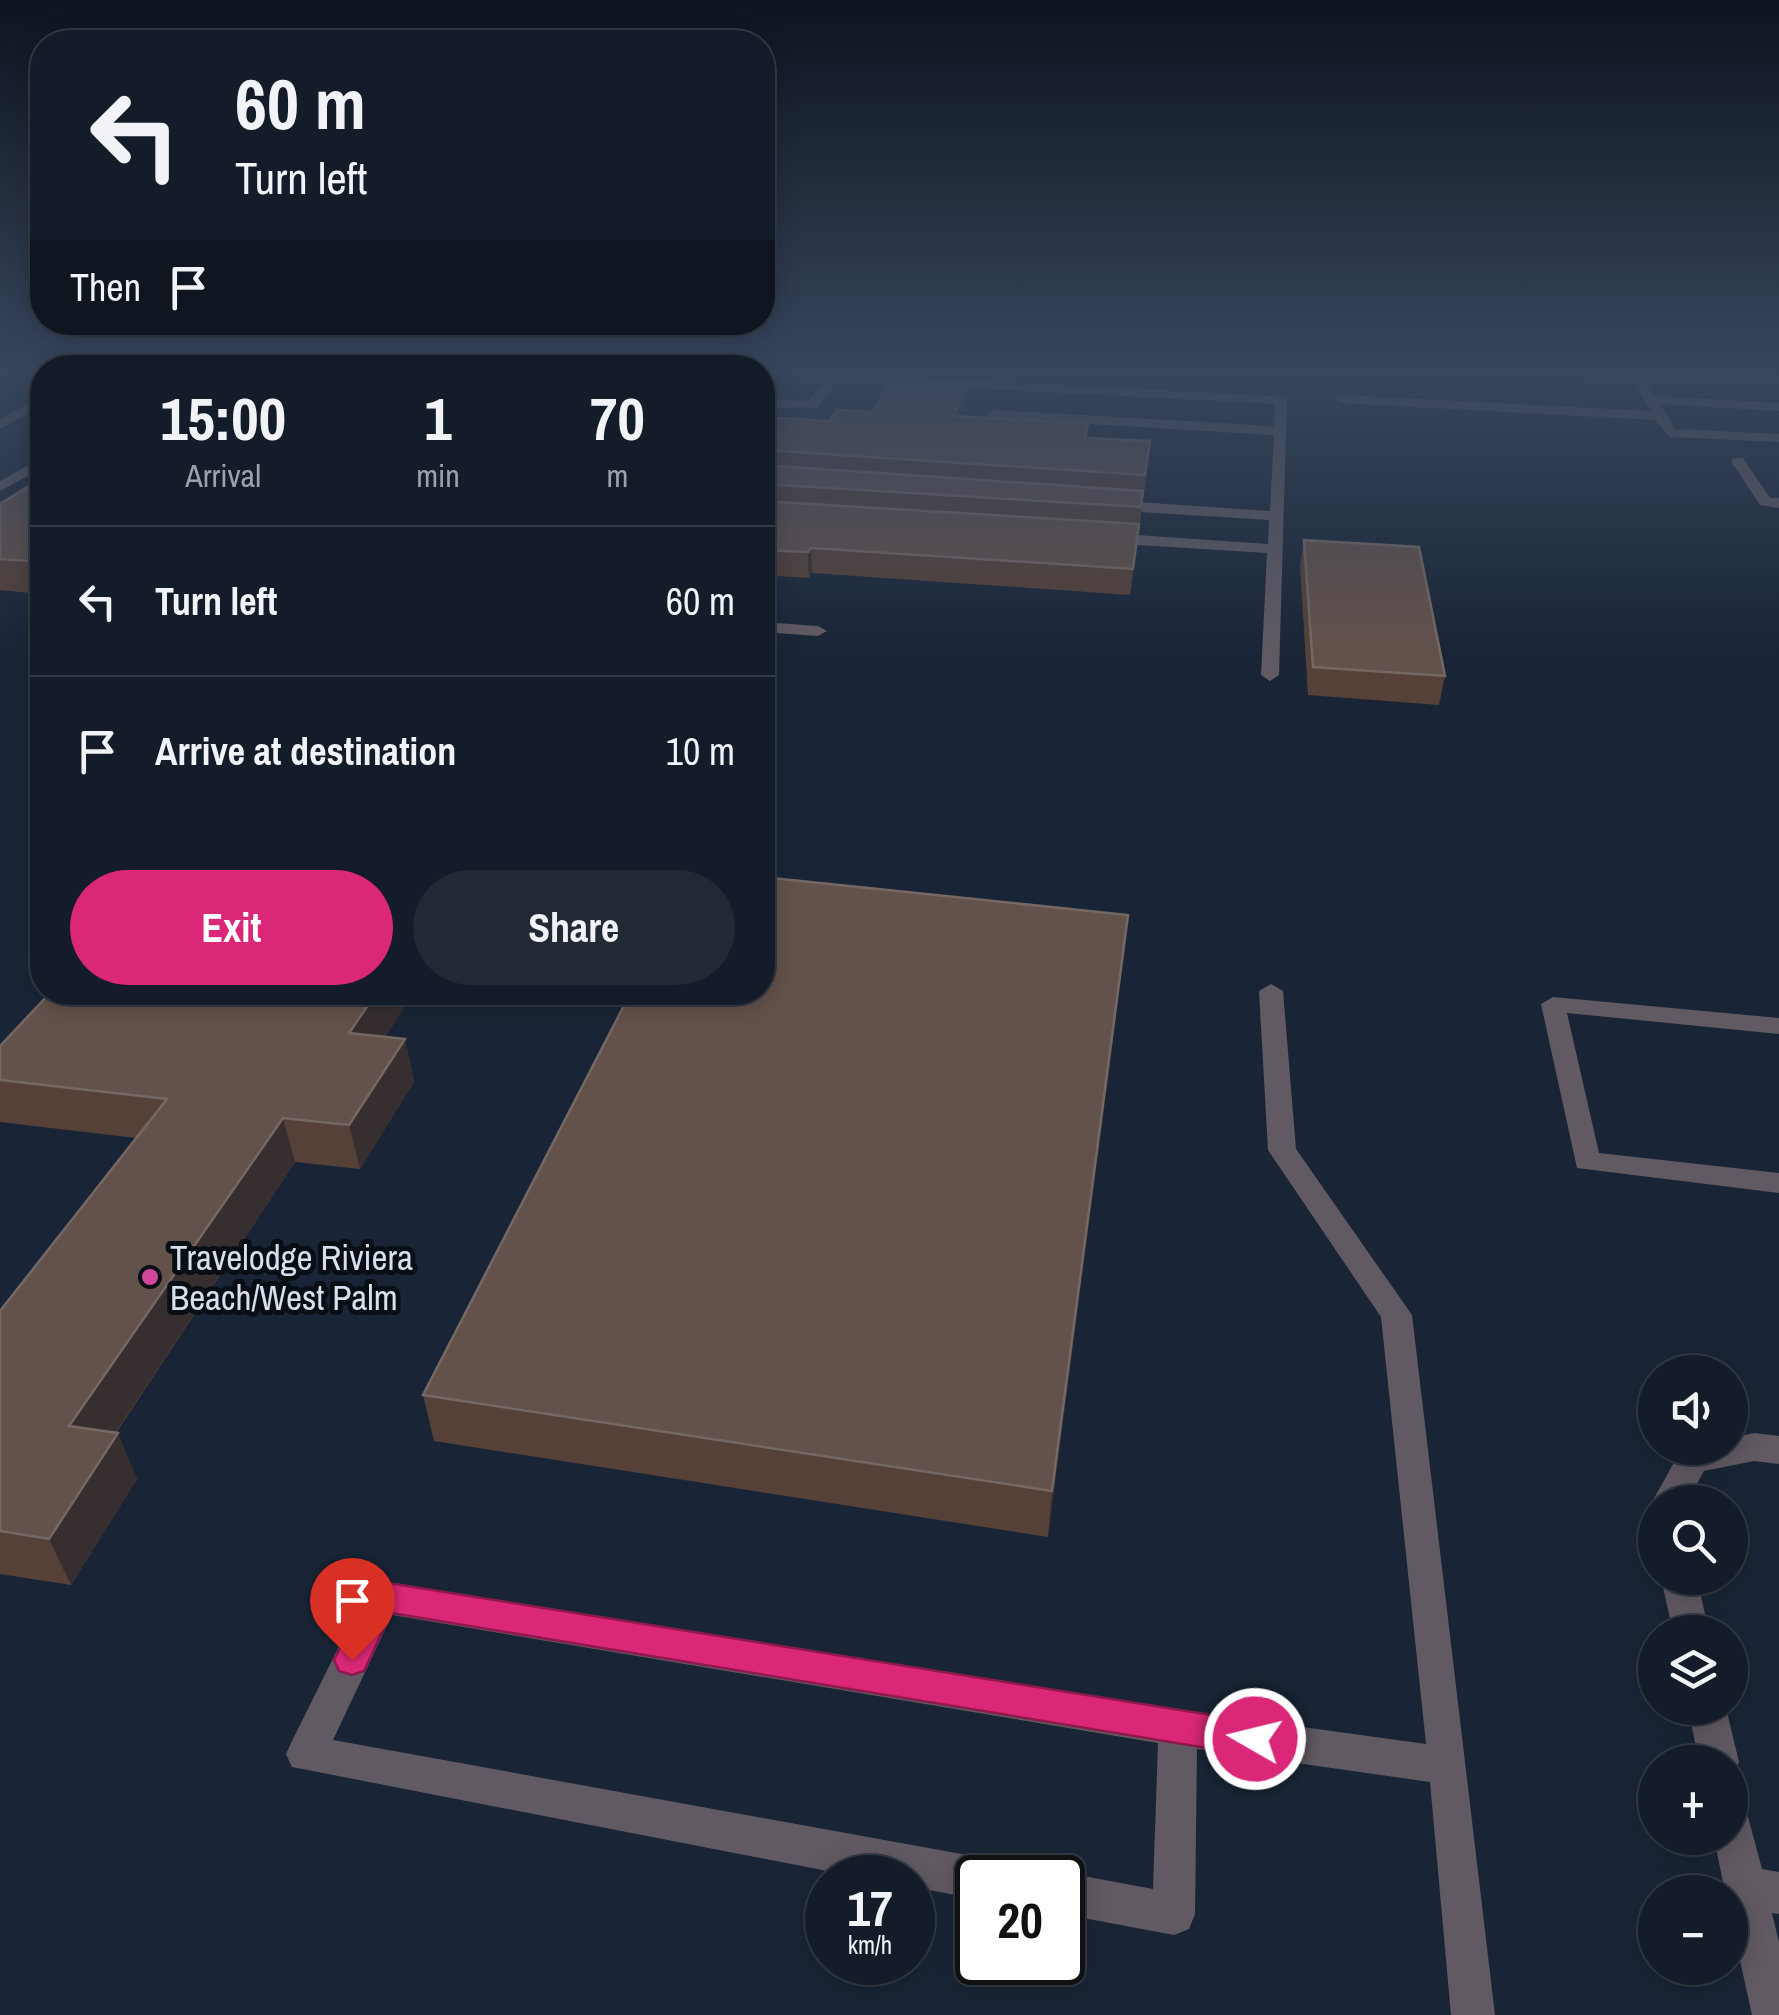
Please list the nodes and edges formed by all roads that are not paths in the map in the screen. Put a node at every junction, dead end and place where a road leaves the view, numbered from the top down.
1 (1280, 467) edge
2 (1742, 467) edge
3 (30, 469) edge
4 (0, 487) edge
5 (1779, 502) edge
6 (1099, 504) edge
7 (1278, 516) junction
8 (1098, 538) edge
9 (1276, 549) junction
10 (775, 628) edge
11 (818, 632) dead end
12 (1270, 675) dead end
13 (1271, 991) dead end
14 (1779, 1026) edge
15 (1779, 1183) edge
16 (1779, 1450) edge
17 (1679, 1485) edge
18 (1178, 1728) junction
19 (1448, 1766) junction
20 (1747, 1855) edge
21 (955, 1874) edge
22 (1762, 1890) edge
23 (1085, 1897) edge
24 (1473, 2015) edge
25 (1774, 2015) edge

1 - 7 lane
2 - 5 lane
3 - 4 lane
6 - 7 lane
7 - 9 lane
8 - 9 lane
9 - 12 lane
10 - 11 lane
13 - 19 lane
14 - 15 lane
16 - 17 lane
18 - 19 lane
18 - 21 lane
18 - 23 lane
19 - 24 lane
20 - 22 lane
22 - 25 lane

